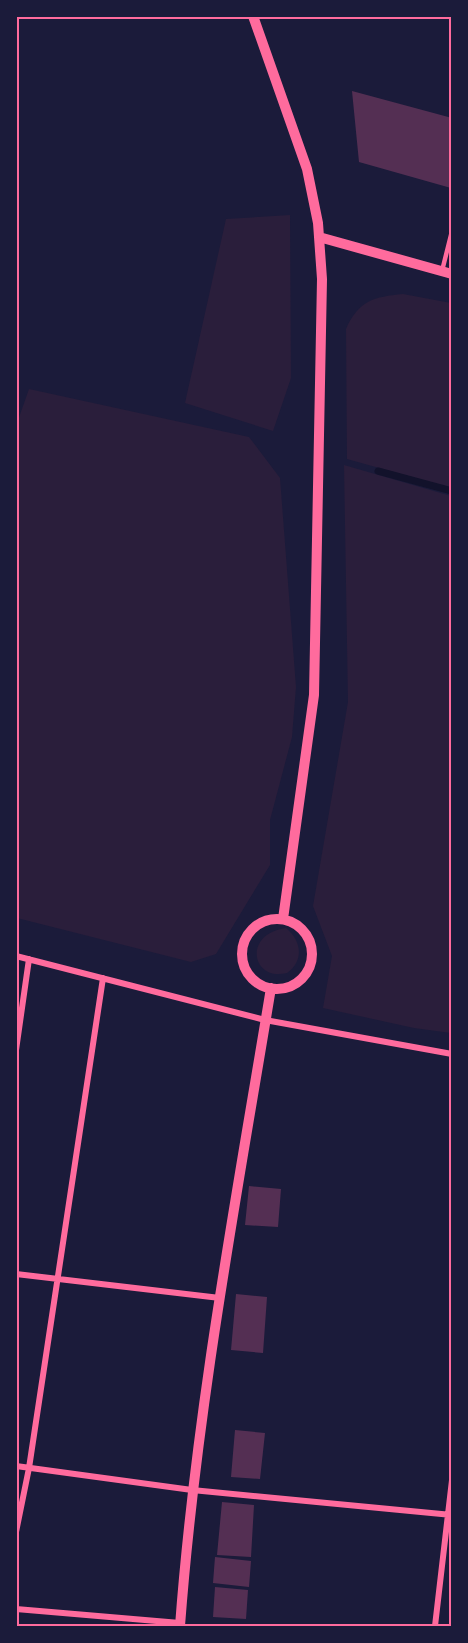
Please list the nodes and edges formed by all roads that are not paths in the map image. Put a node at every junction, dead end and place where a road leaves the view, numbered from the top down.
1 (253, 16) edge
2 (452, 231) edge
3 (319, 237) junction
4 (447, 272) edge
5 (283, 919) junction
6 (16, 956) edge
7 (29, 959) junction
8 (103, 978) junction
9 (271, 988) junction
10 (265, 1020) junction
11 (16, 1050) edge
12 (452, 1054) edge
13 (16, 1274) edge
14 (57, 1279) junction
15 (220, 1298) junction
16 (16, 1466) edge
17 (29, 1468) junction
18 (452, 1480) edge
19 (192, 1490) junction
20 (450, 1515) edge
21 (16, 1532) edge
22 (16, 1609) edge
23 (180, 1625) edge
24 (435, 1626) edge

1 - 3 street
2 - 4 lane
3 - 4 street
3 - 5 street
5 - 9 street
5 - 9 street
6 - 7 street
7 - 8 street
7 - 11 street
8 - 10 street
8 - 14 street
9 - 10 street
10 - 12 street
10 - 15 street
13 - 14 street
14 - 15 street
14 - 17 street
15 - 19 street
16 - 17 street
17 - 19 street
17 - 21 street
18 - 20 street
19 - 20 street
19 - 23 street
20 - 24 street
22 - 23 street

